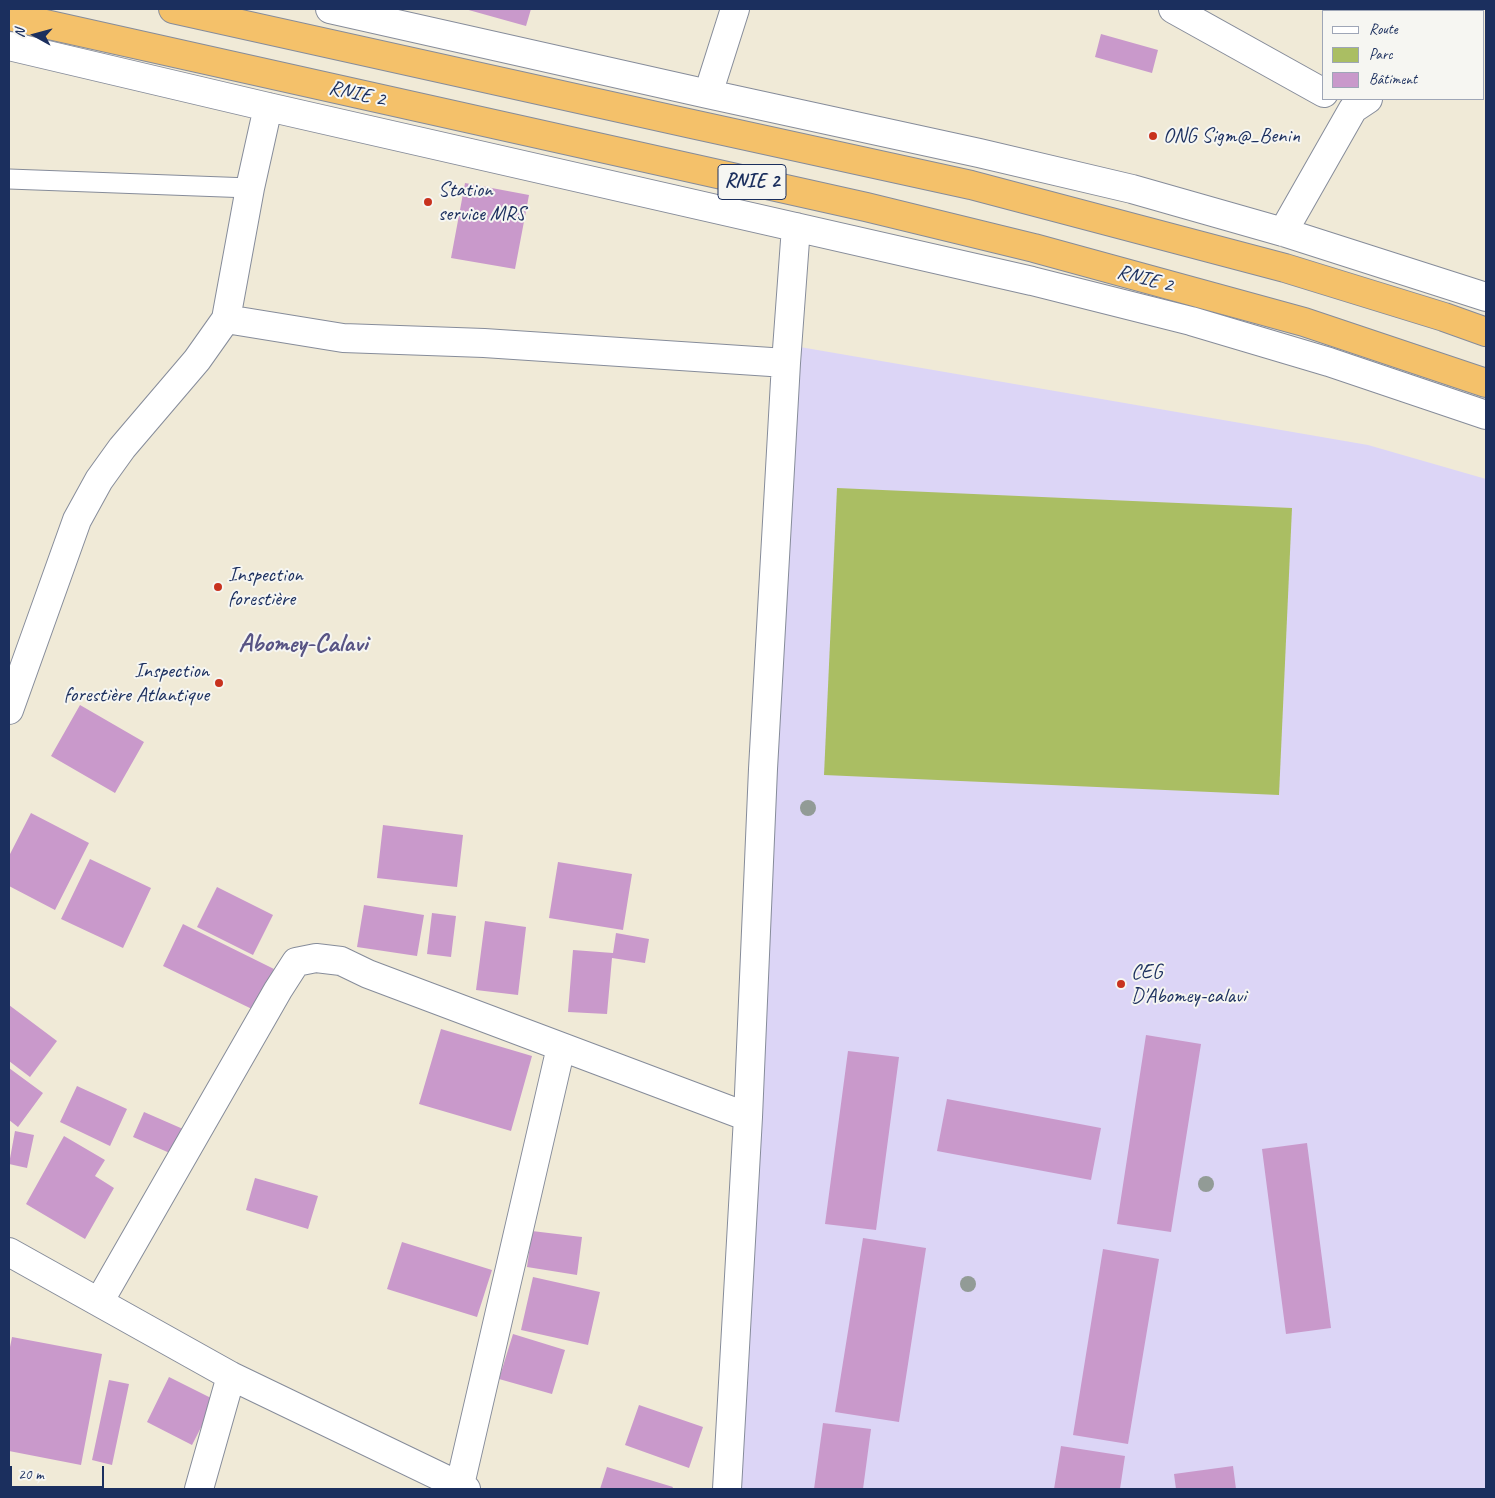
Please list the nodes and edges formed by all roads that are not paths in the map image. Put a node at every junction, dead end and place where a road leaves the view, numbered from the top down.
1 (173, 9) edge
2 (330, 9) edge
3 (735, 9) edge
4 (1173, 9) edge
5 (9, 16) edge
6 (9, 46) edge
7 (1322, 92) edge
8 (708, 94) junction
9 (1352, 102) edge
10 (268, 107) junction
11 (9, 179) edge
12 (250, 188) junction
13 (796, 227) junction
14 (1283, 232) junction
15 (1486, 297) edge
16 (226, 319) junction
17 (1486, 332) edge
18 (786, 363) junction
19 (1486, 384) edge
20 (1486, 415) edge
21 (9, 710) edge
22 (561, 1047) junction
23 (748, 1117) junction
24 (9, 1252) edge
25 (100, 1302) junction
26 (231, 1376) junction
27 (461, 1488) edge
28 (199, 1489) edge
29 (728, 1489) edge

1 - 17 highway, RNIE 2 / RNIE 2
2 - 8 street
3 - 8 street
4 - 7 street
5 - 19 highway, RNIE 2 / RNIE 2
6 - 10 street
8 - 14 street
9 - 14 street
10 - 12 street
10 - 13 street
11 - 12 lane
12 - 16 street
13 - 18 street
13 - 20 street
14 - 15 street
16 - 18 street
16 - 21 street
18 - 23 street
22 - 23 street
22 - 25 street
22 - 27 street
23 - 29 street
24 - 25 street
25 - 26 street
26 - 27 street
26 - 28 street

